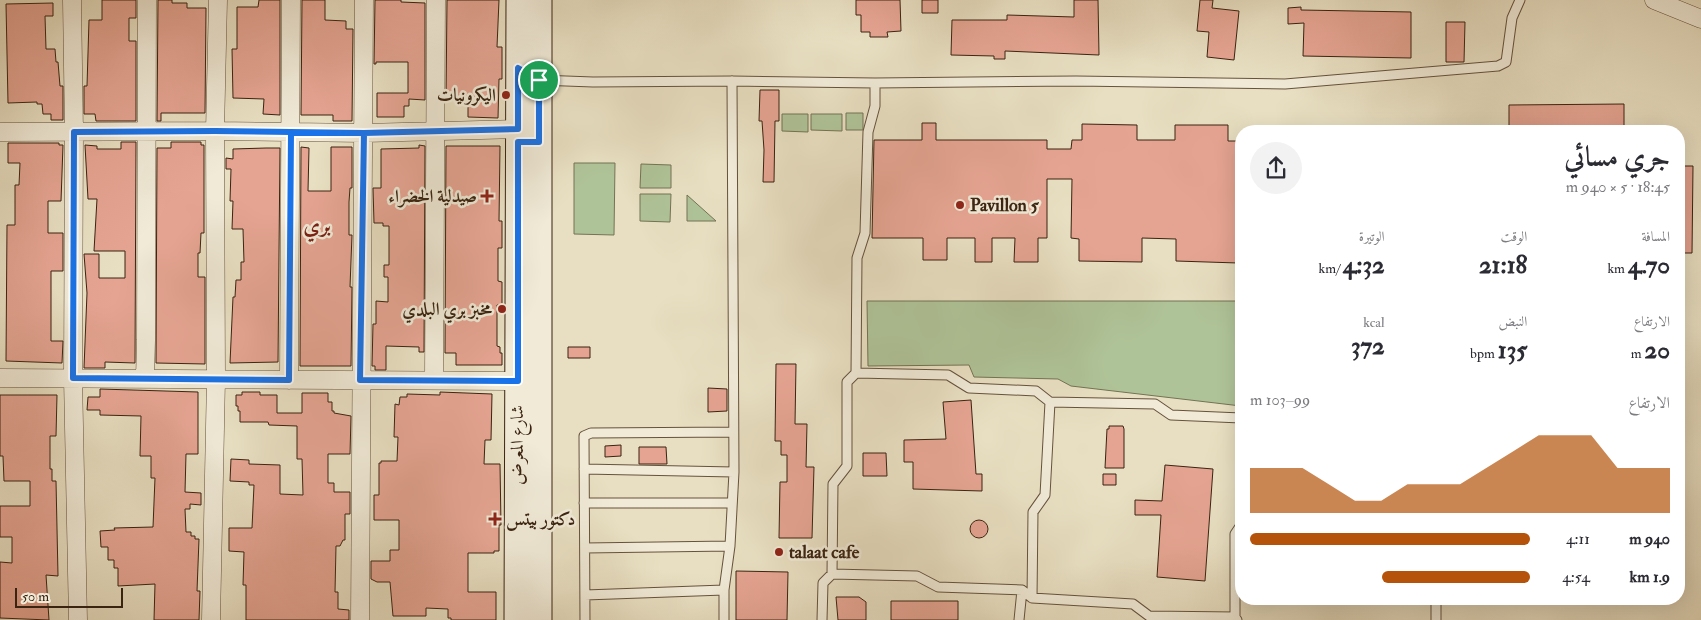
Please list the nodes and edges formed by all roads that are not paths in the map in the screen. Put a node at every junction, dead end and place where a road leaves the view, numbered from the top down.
1 (72, 0) edge
2 (147, 0) edge
3 (218, 0) edge
4 (290, 0) edge
5 (364, 0) edge
6 (436, 0) edge
7 (519, 0) edge
8 (539, 0) edge
9 (1520, 0) edge
10 (1654, 0) edge
11 (1701, 19) edge
12 (529, 74) junction
13 (732, 81) junction
14 (875, 83) junction
15 (435, 130) junction
16 (215, 131) junction
17 (0, 132) edge
18 (74, 132) junction
19 (146, 132) junction
20 (291, 133) junction
21 (364, 133) junction
22 (525, 138) junction
23 (856, 373) junction
24 (0, 378) edge
25 (73, 378) junction
26 (145, 379) junction
27 (216, 379) junction
28 (289, 380) junction
29 (360, 380) junction
30 (434, 380) junction
31 (518, 381) junction
32 (1050, 402) junction
33 (1235, 418) edge
34 (528, 431) junction
35 (733, 432) junction
36 (584, 469) junction
37 (734, 472) junction
38 (584, 503) junction
39 (732, 504) junction
40 (730, 546) junction
41 (585, 548) junction
42 (832, 574) junction
43 (724, 590) junction
44 (1022, 590) junction
45 (585, 595) junction
46 (1032, 598) junction
47 (1236, 605) edge
48 (1436, 605) edge
49 (1236, 618) edge
50 (78, 620) edge
51 (211, 620) edge
52 (360, 620) edge
53 (517, 620) edge
54 (539, 620) edge
55 (585, 620) edge
56 (724, 620) edge
57 (822, 620) edge
58 (1019, 620) edge
59 (1436, 620) edge

1 - 18 street
2 - 19 street
3 - 16 street
4 - 20 street
5 - 21 street
6 - 15 street
7 - 12 main road, شارع المعرض
8 - 12 main road, شارع المعرض
9 - 14 lane
10 - 11 street
12 - 13 lane
12 - 22 main road, شارع المعرض
13 - 14 lane
13 - 35 lane
14 - 23 lane
15 - 21 street
15 - 22 street
15 - 30 street
16 - 19 street
16 - 20 street
16 - 27 street
17 - 18 street
18 - 19 street
18 - 25 street
19 - 26 street
20 - 21 street
20 - 28 street
21 - 29 street
22 - 31 main road, شارع المعرض
22 - 34 main road, شارع المعرض
23 - 32 lane
23 - 42 lane
24 - 25 street
25 - 26 street
25 - 50 street
26 - 27 street
27 - 28 street
27 - 51 street
28 - 29 street
29 - 30 street
29 - 52 street
30 - 31 street
31 - 34 main road, شارع المعرض
32 - 33 lane
32 - 46 lane
34 - 53 main road, شارع المعرض
34 - 54 main road, شارع المعرض
35 - 36 lane
35 - 37 lane
36 - 37 lane
36 - 38 lane
37 - 39 lane
38 - 39 lane
38 - 41 lane
39 - 40 lane
40 - 41 lane
40 - 43 lane
41 - 45 lane
42 - 44 lane
42 - 57 lane
43 - 45 lane
43 - 56 lane
44 - 46 lane
44 - 58 lane
45 - 55 lane
46 - 49 lane
47 - 49 lane
48 - 59 lane

